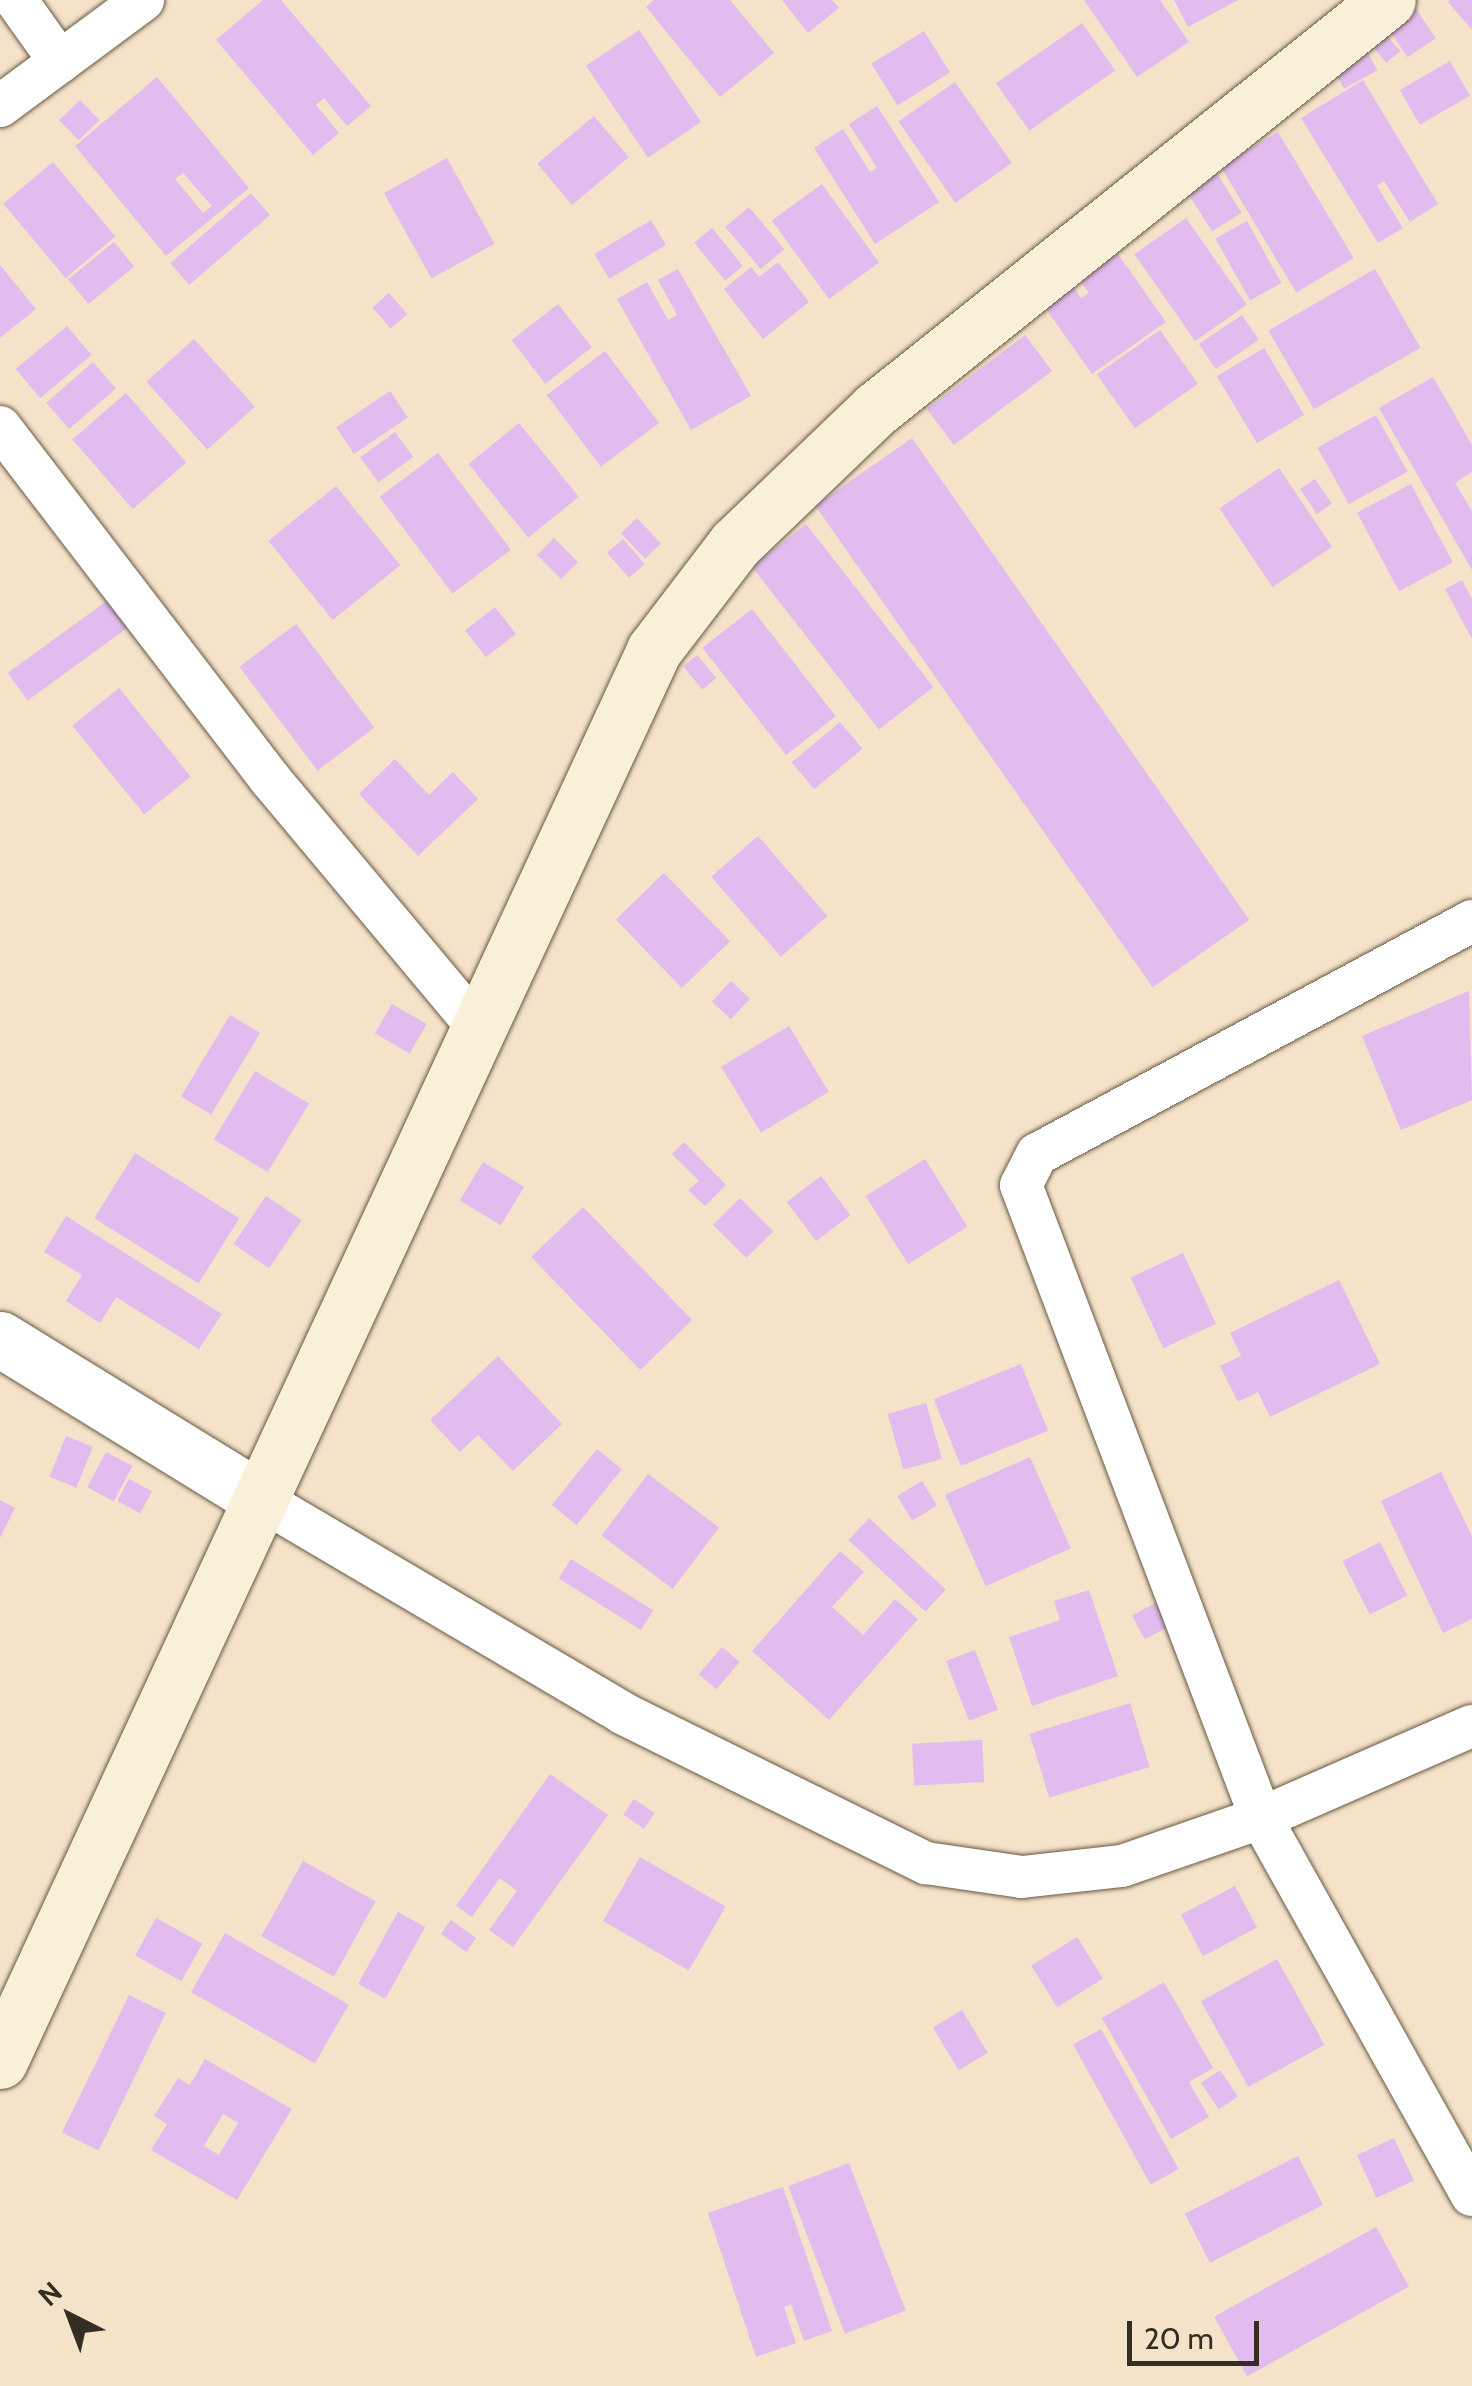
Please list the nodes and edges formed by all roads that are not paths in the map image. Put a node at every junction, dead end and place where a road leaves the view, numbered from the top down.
1 (16, 0) edge
2 (143, 0) edge
3 (1388, 0) edge
4 (60, 62) junction
5 (0, 106) edge
6 (0, 427) edge
7 (1472, 921) edge
8 (475, 1024) junction
9 (0, 1339) edge
10 (258, 1498) junction
11 (1472, 1726) edge
12 (1261, 1818) junction
13 (0, 2061) edge
14 (1472, 2195) edge

1 - 4 street
2 - 4 street
3 - 8 main road
4 - 5 street
6 - 8 street
7 - 12 street
8 - 10 main road
9 - 10 street
10 - 12 street
10 - 13 main road
11 - 12 street
12 - 14 street

